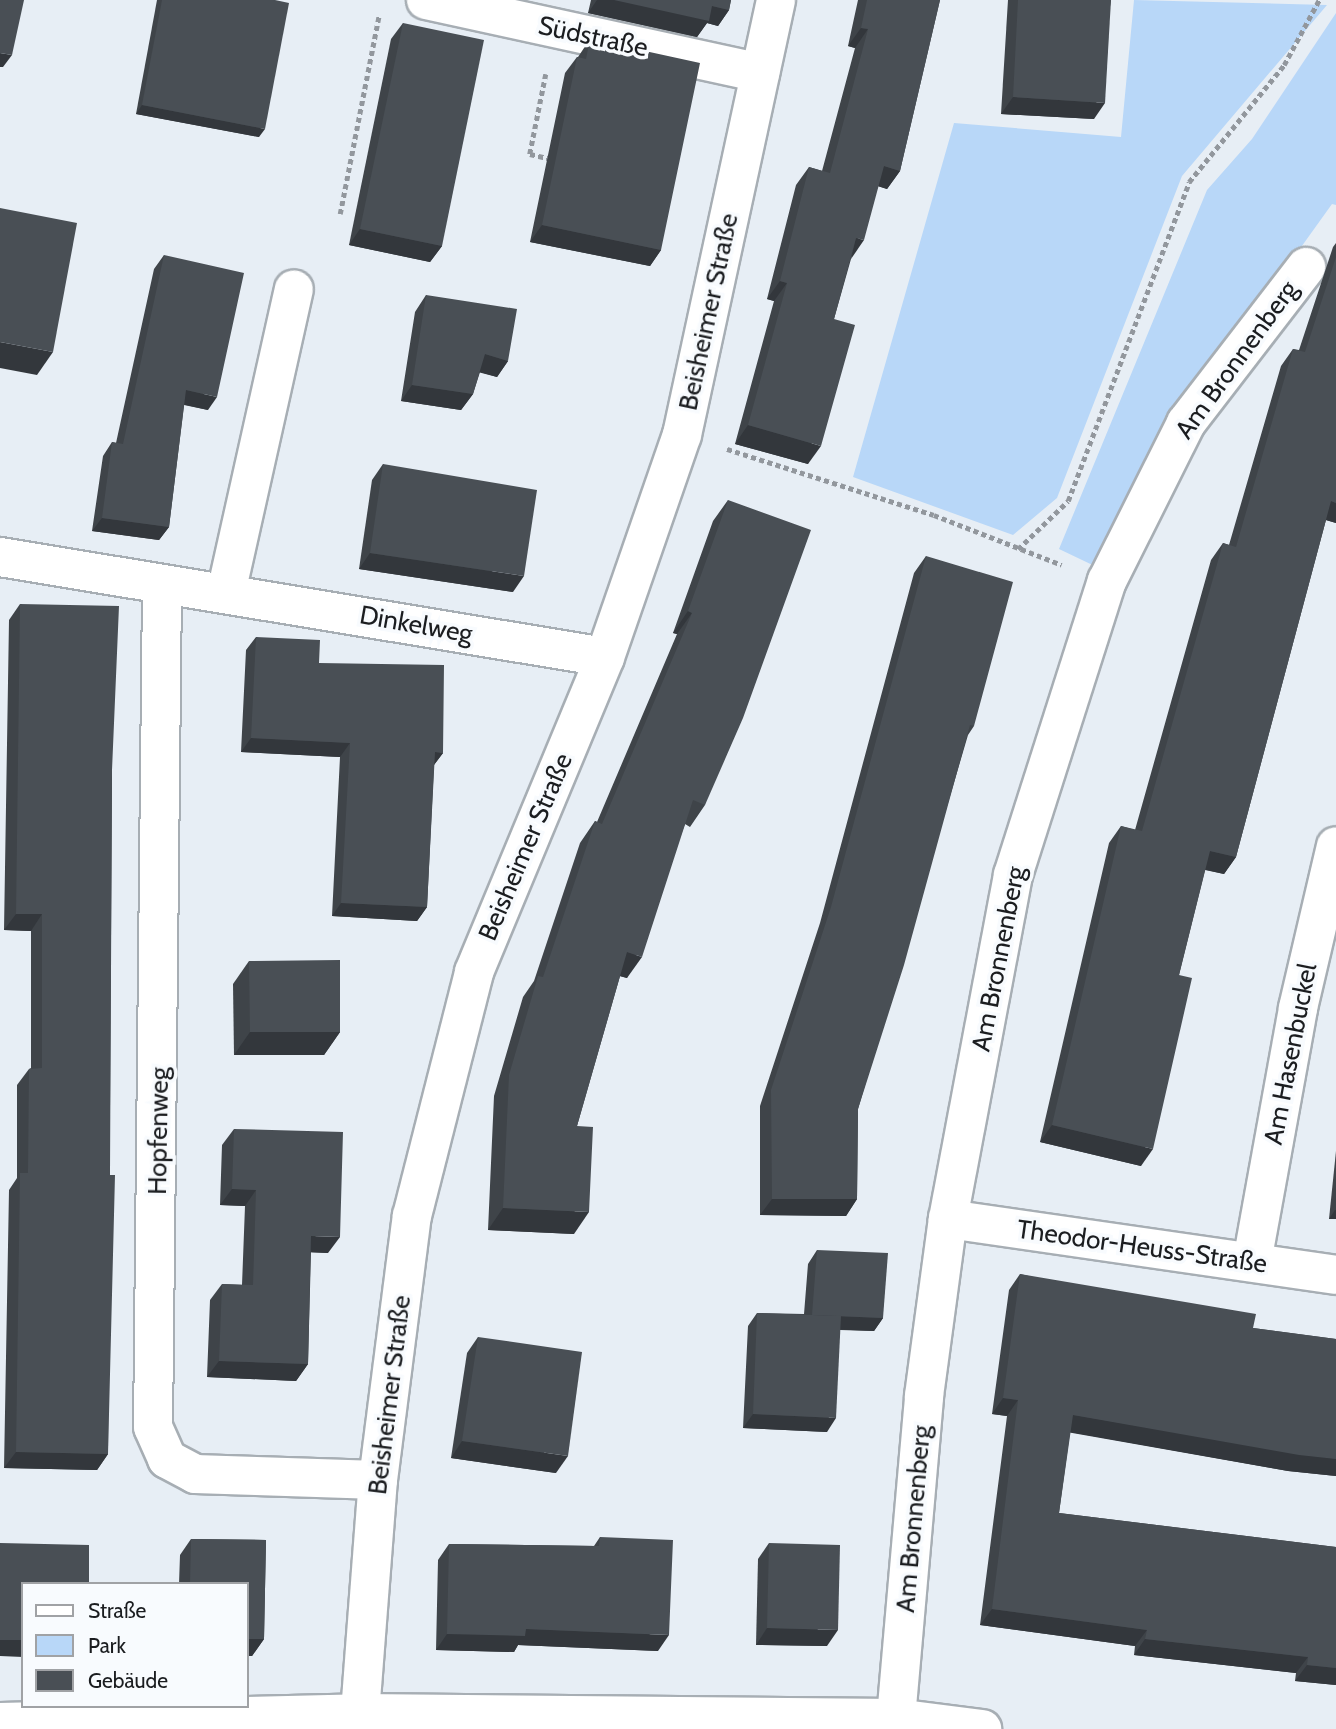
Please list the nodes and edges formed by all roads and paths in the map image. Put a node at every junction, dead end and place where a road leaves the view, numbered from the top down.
1 (382, 0) edge
2 (426, 0) edge
3 (776, 0) edge
4 (1319, 0) edge
5 (555, 29) junction
6 (760, 74) junction
7 (548, 158) dead end
8 (340, 214) dead end
9 (1307, 267) dead end
10 (293, 290) dead end
11 (682, 435) junction
12 (1018, 549) junction
13 (0, 557) edge
14 (1107, 582) junction
15 (162, 586) junction
16 (226, 593) junction
17 (605, 657) junction
18 (1336, 846) edge
19 (948, 1219) junction
20 (1252, 1262) junction
21 (1336, 1275) edge
22 (378, 1480) junction
23 (360, 1713) junction
24 (896, 1718) junction
25 (0, 1722) edge
26 (982, 1729) edge

1 - 8 path
2 - 5 street, Südstraße
3 - 6 street, Beisheimer Straße
4 - 12 path
5 - 6 street, Südstraße
5 - 7 path
6 - 11 street, Beisheimer Straße
9 - 14 street, Am Bronnenberg
10 - 16 street
11 - 12 path
11 - 17 street, Beisheimer Straße
12 - 14 path
13 - 15 street, Dinkelweg
14 - 19 street, Am Bronnenberg
15 - 16 street, Dinkelweg
15 - 22 street, Hopfenweg
16 - 17 street, Dinkelweg
17 - 22 street, Beisheimer Straße
18 - 20 street, Am Hasenbuckel
19 - 20 street, Theodor-Heuss-Straße
19 - 24 street, Am Bronnenberg
20 - 21 street, Theodor-Heuss-Straße
22 - 23 street, Beisheimer Straße
23 - 24 street
23 - 25 street
24 - 26 street

